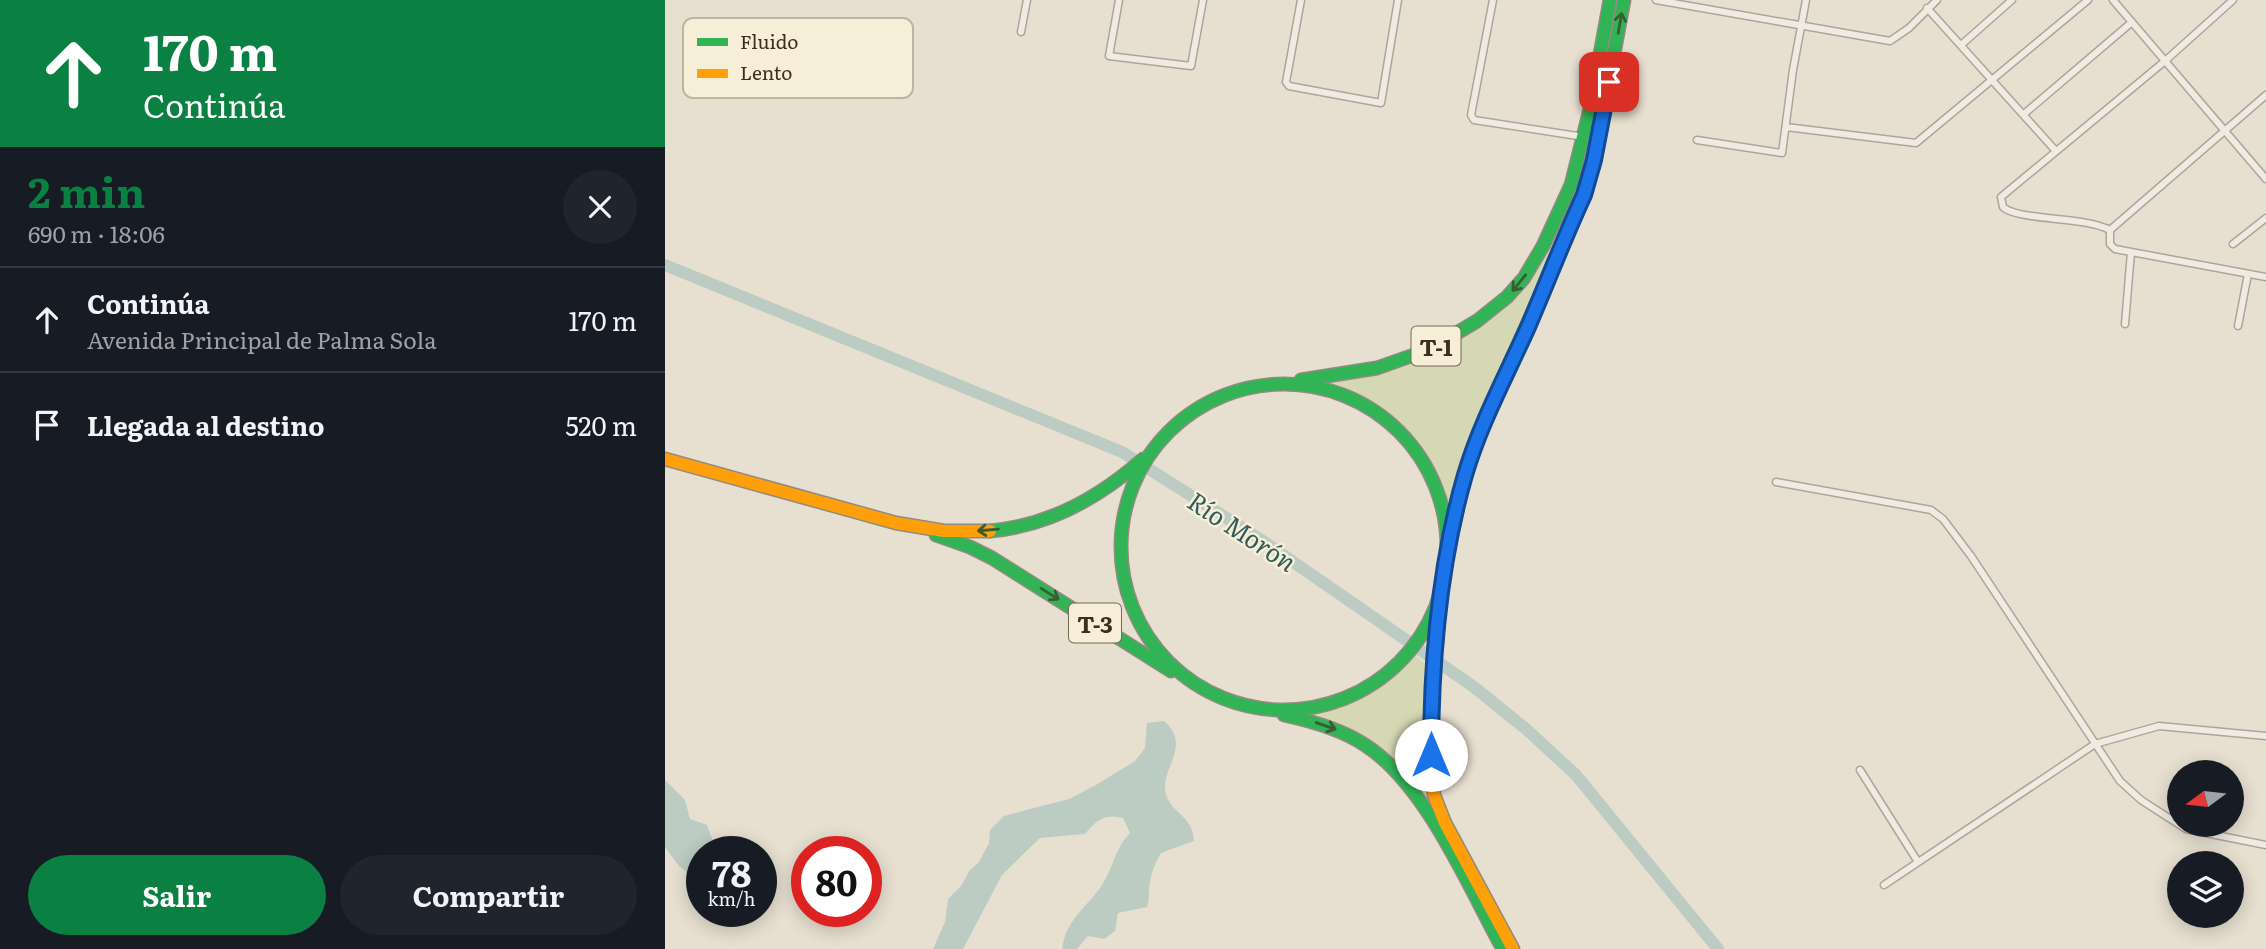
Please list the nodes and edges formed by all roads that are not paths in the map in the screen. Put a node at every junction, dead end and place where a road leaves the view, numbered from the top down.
1 (1027, 0) edge
2 (1119, 0) edge
3 (1203, 0) edge
4 (1301, 0) edge
5 (1398, 0) edge
6 (1493, 0) edge
7 (1610, 0) edge
8 (1624, 0) edge
9 (1656, 0) edge
10 (1806, 0) edge
11 (1937, 0) edge
12 (2012, 0) edge
13 (2088, 0) edge
14 (2113, 0) edge
15 (2233, 0) edge
16 (1927, 8) junction
17 (2132, 22) junction
18 (1801, 26) junction
19 (1021, 32) dead end
20 (1961, 45) junction
21 (2165, 61) junction
22 (1992, 81) junction
23 (2266, 95) edge
24 (2024, 114) junction
25 (1786, 127) junction
26 (2225, 132) junction
27 (1584, 137) junction
28 (1697, 140) dead end
29 (2055, 150) junction
30 (2266, 179) edge
31 (2266, 218) edge
32 (2109, 230) junction
33 (2233, 244) dead end
34 (2131, 252) junction
35 (2248, 274) junction
36 (2266, 277) edge
37 (2125, 324) dead end
38 (2238, 326) dead end
39 (1268, 384) junction
40 (665, 459) edge
41 (1136, 471) junction
42 (1776, 482) dead end
43 (898, 523) junction
44 (1444, 578) junction
45 (1199, 687) junction
46 (1260, 709) junction
47 (2266, 736) edge
48 (2095, 744) junction
49 (1860, 770) dead end
50 (2266, 845) edge
51 (1918, 862) junction
52 (1884, 885) dead end
53 (1503, 949) edge
54 (1513, 949) edge

1 - 19 street
2 - 3 street
4 - 5 street
6 - 27 street
7 - 27 highway, T-1
44 -> 8 highway, T-1
9 - 18 street
10 - 18 street
11 - 16 street
12 - 20 street
13 - 22 street
14 - 17 street
15 - 21 street
16 - 18 street
16 - 20 street
17 - 21 street
17 - 24 street
18 - 25 street
20 - 22 street
21 - 26 street
21 - 29 street
22 - 24 street
22 - 25 street
23 - 26 street
24 - 29 street
25 - 28 street
26 - 30 street
26 - 32 street
27 -> 39 highway, T-1
29 - 32 street
31 - 33 street
32 - 34 street
34 - 35 street
34 - 37 street
35 - 36 street
35 - 38 street
39 - 41 highway, T-1
39 - 44 highway, T-1
40 - 43 highway, T-3
41 -> 43 highway, T-3
41 - 45 highway, T-1
42 - 48 street
43 -> 45 highway, T-3
44 - 46 highway, T-1
44 - 54 highway, T-1
45 - 46 highway, T-1
46 -> 53 highway, T-1
47 - 48 street
48 - 50 street
48 - 51 street
49 - 51 street
51 - 52 street

